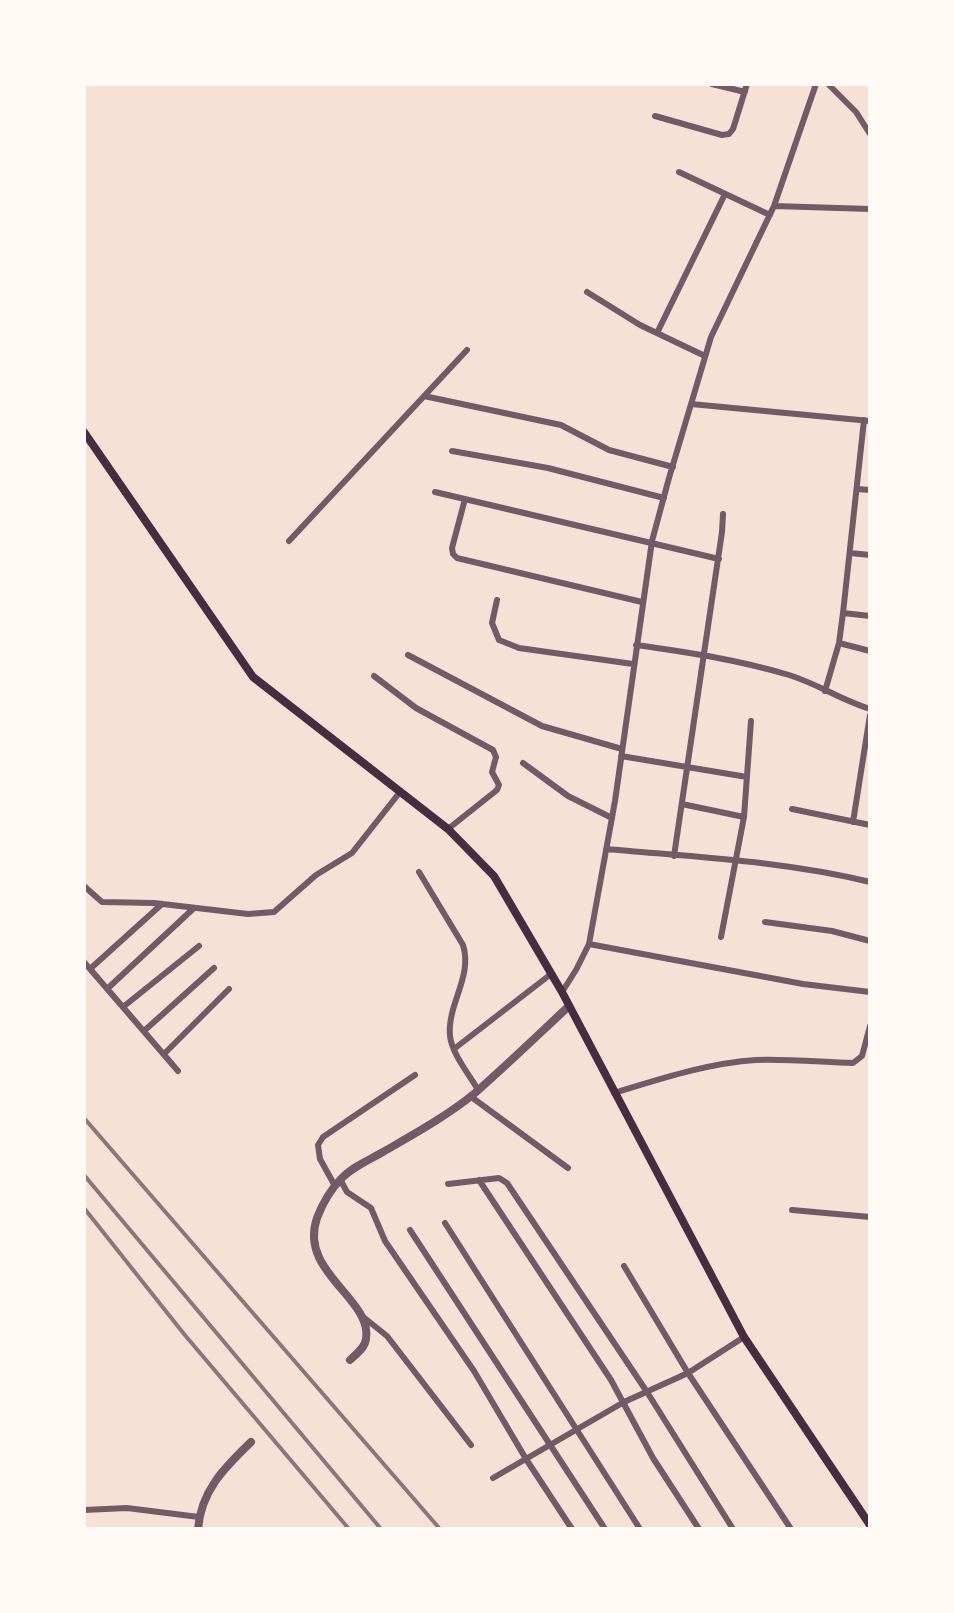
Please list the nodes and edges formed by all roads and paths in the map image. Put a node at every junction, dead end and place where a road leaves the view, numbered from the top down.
1 (712, 84) edge
2 (747, 84) edge
3 (816, 84) edge
4 (828, 84) edge
5 (744, 92) junction
6 (655, 117) dead end
7 (870, 134) edge
8 (680, 172) dead end
9 (725, 194) junction
10 (774, 206) junction
11 (870, 209) edge
12 (770, 215) junction
13 (587, 292) dead end
14 (657, 333) junction
15 (467, 350) dead end
16 (705, 356) junction
17 (424, 396) junction
18 (691, 404) junction
19 (867, 420) edge
20 (84, 432) edge
21 (452, 451) dead end
22 (672, 467) junction
23 (857, 489) junction
24 (870, 490) edge
25 (435, 492) dead end
26 (664, 498) junction
27 (465, 499) junction
28 (723, 514) dead end
29 (289, 541) dead end
30 (652, 542) junction
31 (850, 553) junction
32 (870, 555) edge
33 (719, 559) junction
34 (497, 600) dead end
35 (642, 602) junction
36 (843, 613) junction
37 (870, 615) edge
38 (839, 643) junction
39 (636, 645) junction
40 (870, 651) edge
41 (703, 654) junction
42 (408, 655) dead end
43 (633, 664) junction
44 (374, 676) dead end
45 (825, 690) junction
46 (870, 709) edge
47 (870, 716) edge
48 (751, 721) dead end
49 (621, 752) junction
50 (523, 763) dead end
51 (687, 767) junction
52 (747, 777) junction
53 (400, 792) junction
54 (682, 804) junction
55 (792, 809) dead end
56 (744, 817) junction
57 (612, 818) junction
58 (853, 822) junction
59 (870, 825) edge
60 (448, 829) junction
61 (606, 849) junction
62 (674, 856) junction
63 (737, 861) junction
64 (419, 872) dead end
65 (870, 882) edge
66 (84, 885) edge
67 (162, 904) junction
68 (194, 908) junction
69 (765, 922) dead end
70 (721, 937) dead end
71 (870, 941) edge
72 (589, 944) junction
73 (199, 946) dead end
74 (84, 962) edge
75 (214, 968) dead end
76 (90, 969) junction
77 (551, 974) junction
78 (107, 989) junction
79 (229, 989) dead end
80 (562, 992) junction
81 (870, 992) edge
82 (569, 1006) junction
83 (123, 1007) junction
84 (870, 1026) edge
85 (144, 1030) junction
86 (454, 1049) junction
87 (164, 1054) junction
88 (862, 1056) junction
89 (870, 1057) edge
90 (178, 1071) dead end
91 (415, 1075) dead end
92 (478, 1090) junction
93 (614, 1094) junction
94 (470, 1096) junction
95 (567, 1168) dead end
96 (340, 1179) junction
97 (479, 1180) junction
98 (448, 1184) dead end
99 (332, 1190) junction
100 (792, 1210) dead end
101 (870, 1217) edge
102 (445, 1223) dead end
103 (410, 1230) dead end
104 (624, 1266) dead end
105 (362, 1316) junction
106 (744, 1337) junction
107 (350, 1360) dead end
108 (688, 1373) junction
109 (647, 1392) junction
110 (624, 1402) junction
111 (576, 1430) junction
112 (251, 1442) dead end
113 (471, 1445) dead end
114 (550, 1445) junction
115 (526, 1459) junction
116 (493, 1478) dead end
117 (84, 1510) edge
118 (867, 1514) edge
119 (199, 1517) junction
120 (870, 1525) edge
121 (198, 1529) edge
122 (572, 1529) edge
123 (605, 1529) edge
124 (640, 1529) edge
125 (699, 1529) edge
126 (733, 1529) edge
127 (791, 1529) edge

1 - 5 street
2 - 5 street
3 - 10 street
4 - 7 street
5 - 6 street
8 - 9 street
9 - 12 street
9 - 14 street
10 - 11 street
10 - 12 street
12 - 16 street
13 - 14 street
14 - 16 street
15 - 17 street
16 - 18 street
17 - 22 street
17 - 29 street
18 - 19 street
18 - 22 street
19 - 23 street
20 - 53 main road
21 - 26 street
22 - 26 street
23 - 24 street
23 - 31 street
25 - 27 street
26 - 30 street
27 - 30 street
27 - 35 street
28 - 33 street
30 - 33 street
30 - 35 street
31 - 32 street
31 - 36 street
33 - 41 street
34 - 43 street
35 - 39 street
36 - 37 street
36 - 38 street
38 - 40 street
38 - 45 street
39 - 41 street
39 - 43 street
41 - 45 street
41 - 51 street
42 - 49 street
43 - 49 street
44 - 60 street
45 - 46 street
47 - 58 street
48 - 52 street
49 - 51 street
49 - 57 street
50 - 57 street
51 - 52 street
51 - 54 street
52 - 56 street
53 - 60 main road
53 - 68 street
54 - 56 street
54 - 62 street
55 - 58 street
56 - 63 street
57 - 61 street
58 - 59 street
60 - 77 main road
61 - 62 street
61 - 72 street
62 - 63 street
63 - 65 street
63 - 70 street
64 - 86 street
66 - 67 street
67 - 68 street
67 - 76 street
68 - 78 street
69 - 71 street
72 - 80 street
72 - 81 street
73 - 83 street
74 - 76 street
75 - 85 street
76 - 78 street
77 - 80 main road
77 - 86 street
78 - 83 street
79 - 87 street
80 - 82 main road
82 - 92 street
82 - 93 main road
83 - 85 street
84 - 88 street
85 - 87 street
86 - 92 street
87 - 90 street
88 - 89 street
88 - 93 street
91 - 99 street
92 - 94 street
93 - 106 main road
94 - 95 street
94 - 96 street
96 - 99 street
96 - 115 street
97 - 98 street
97 - 109 street
97 - 110 street
99 - 105 street
100 - 101 street
102 - 111 street
103 - 114 street
104 - 108 street
105 - 107 street
105 - 113 street
106 - 108 street
106 - 118 main road
108 - 109 street
108 - 127 street
109 - 110 street
109 - 126 street
110 - 111 street
110 - 125 street
111 - 114 street
111 - 124 street
112 - 119 street
114 - 115 street
114 - 123 street
115 - 116 street
115 - 122 street
117 - 119 street
118 - 120 main road
119 - 121 street

